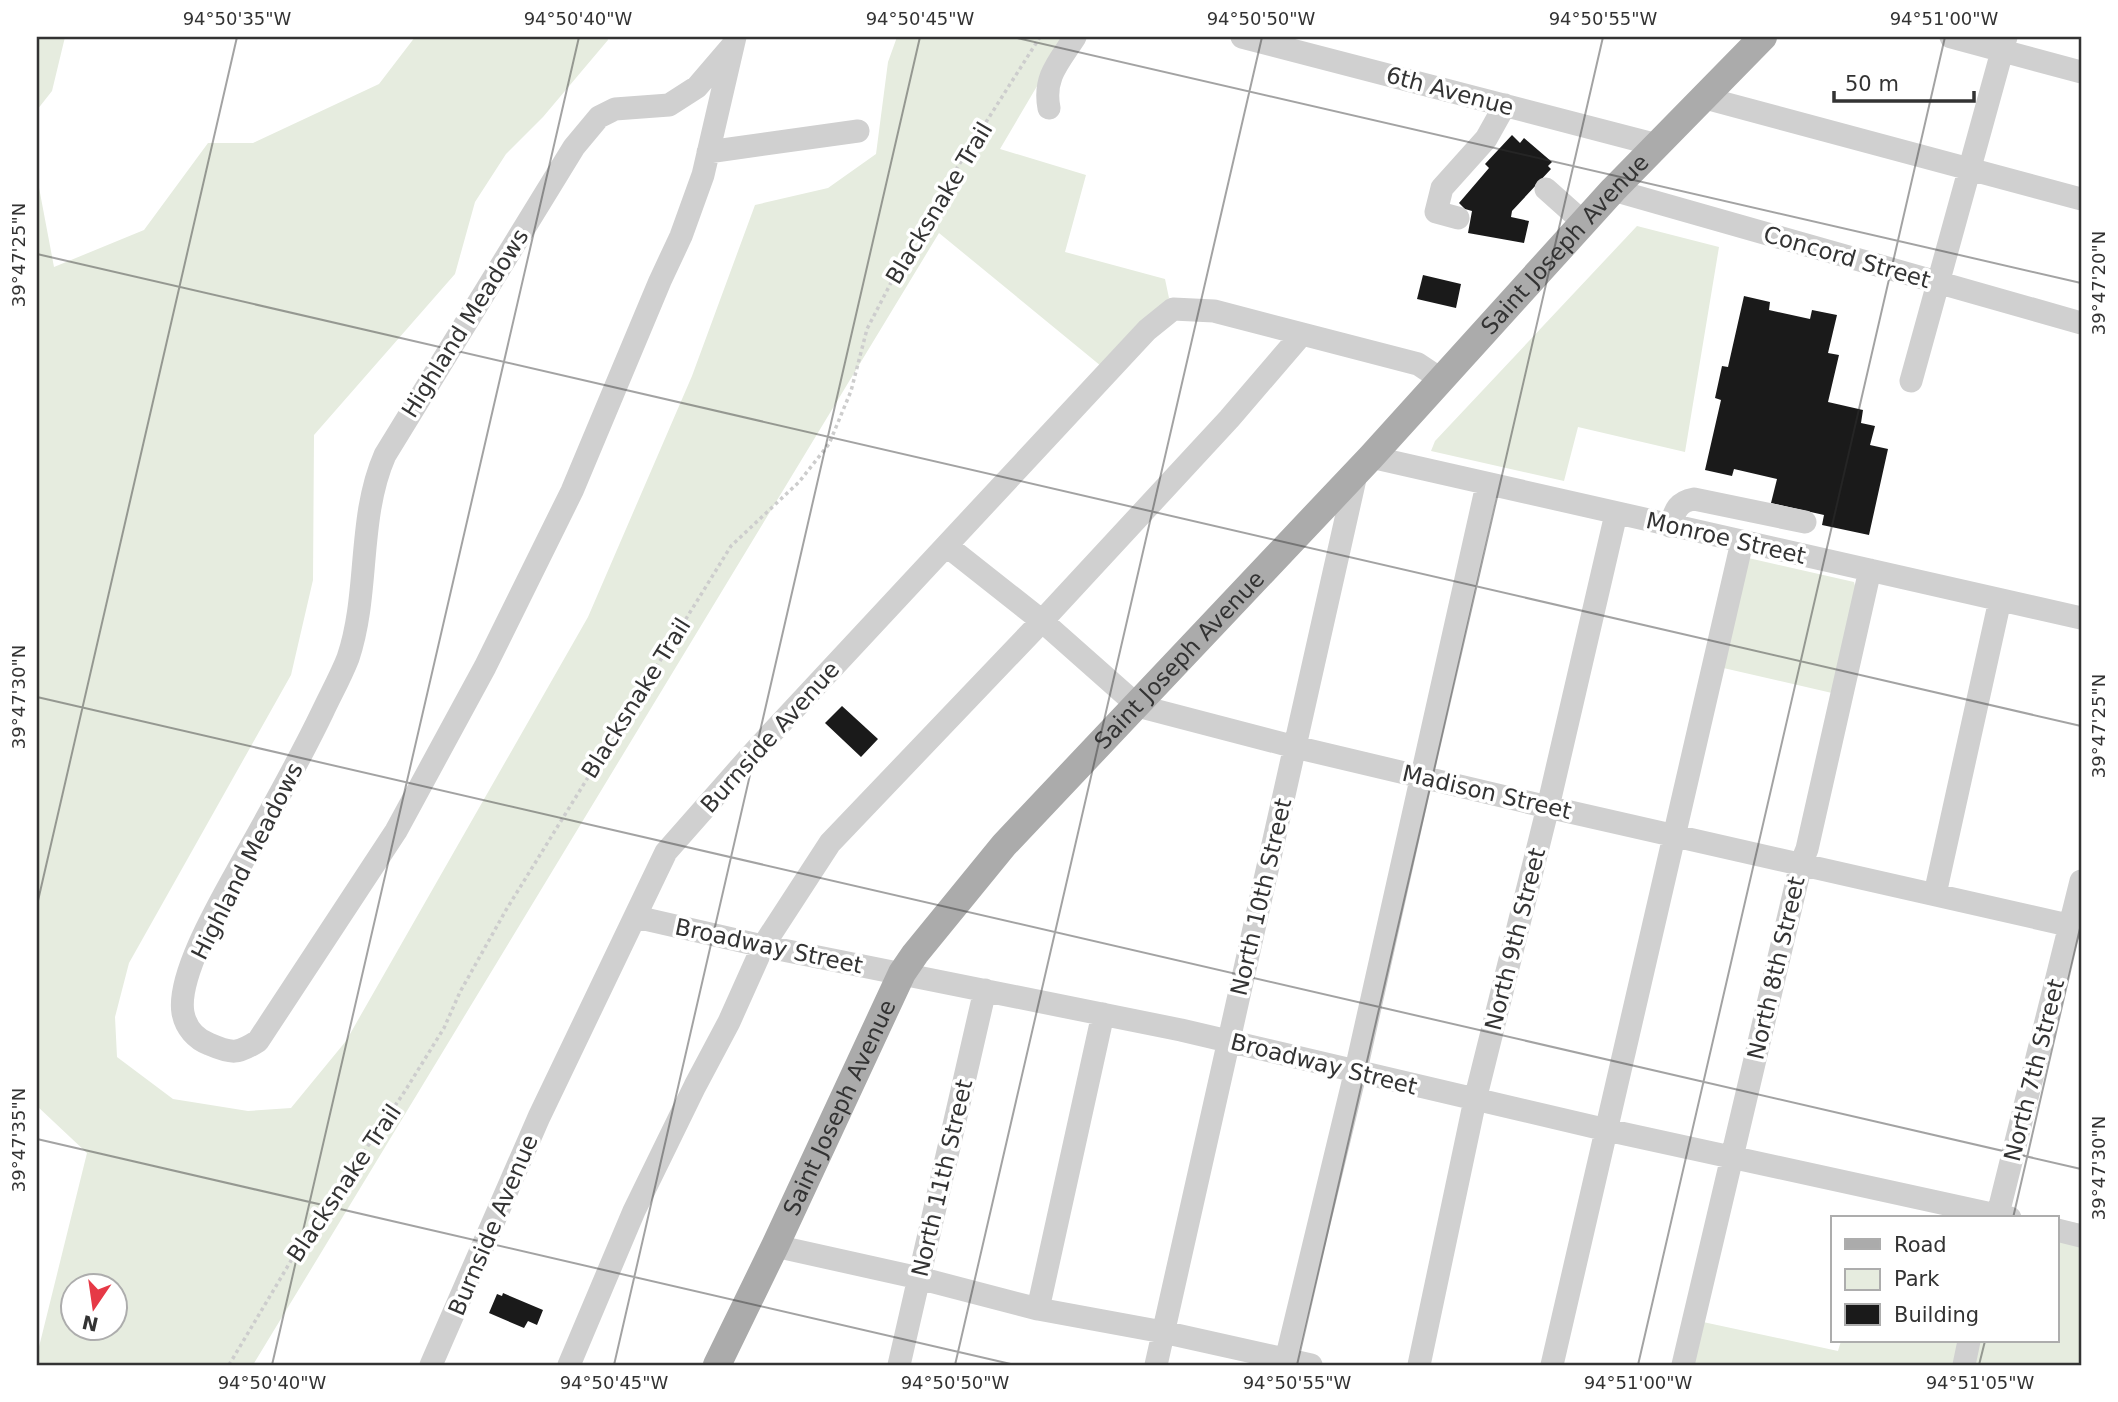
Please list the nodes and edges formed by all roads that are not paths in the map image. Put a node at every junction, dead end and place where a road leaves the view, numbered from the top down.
1 (1075, 37) edge
2 (1242, 37) edge
3 (1951, 37) edge
4 (1756, 39) edge
5 (734, 41) edge
6 (2004, 44) edge
7 (2081, 72) edge
8 (1705, 98) junction
9 (1505, 106) junction
10 (1049, 108) dead end
11 (858, 131) dead end
12 (1657, 145) junction
13 (708, 152) junction
14 (1970, 168) junction
15 (1546, 189) dead end
16 (1613, 190) junction
17 (2081, 199) edge
18 (1458, 218) dead end
19 (1583, 222) junction
20 (1938, 284) junction
21 (2081, 323) edge
22 (1302, 334) junction
23 (1442, 380) junction
24 (1911, 381) dead end
25 (1364, 464) junction
26 (1487, 485) junction
27 (1616, 514) junction
28 (1805, 523) dead end
29 (1670, 526) junction
30 (1742, 542) junction
31 (947, 546) junction
32 (1870, 570) junction
33 (2000, 600) junction
34 (2081, 618) edge
35 (1042, 621) junction
36 (1138, 706) junction
37 (1295, 747) junction
38 (1422, 777) junction
39 (1548, 807) junction
40 (1675, 836) junction
41 (1801, 864) junction
42 (2081, 881) edge
43 (1935, 894) junction
44 (636, 917) junction
45 (2076, 927) edge
46 (763, 946) junction
47 (902, 973) junction
48 (985, 990) junction
49 (1103, 1013) junction
50 (1229, 1041) junction
51 (1356, 1070) junction
52 (1475, 1100) junction
53 (1607, 1130) junction
54 (1731, 1158) junction
55 (1997, 1216) edge
56 (2002, 1216) edge
57 (2058, 1230) edge
58 (2081, 1236) edge
59 (775, 1246) junction
60 (919, 1278) junction
61 (1038, 1309) junction
62 (1163, 1332) junction
63 (1969, 1342) edge
64 (1286, 1360) junction
65 (431, 1365) edge
66 (569, 1365) edge
67 (717, 1365) edge
68 (899, 1365) edge
69 (1156, 1365) edge
70 (1311, 1365) edge
71 (1419, 1365) edge
72 (1552, 1365) edge
73 (1683, 1365) edge
74 (1964, 1365) edge

1 - 10 street
2 - 9 street, 6th Avenue
3 - 6 street
4 - 8 main road, Saint Joseph Avenue
5 - 13 street, Highland Meadows
5 - 13 street, Highland Meadows
6 - 7 street
6 - 14 street
8 - 12 main road, Saint Joseph Avenue
8 - 14 street
9 - 12 street, 6th Avenue
9 - 18 street
11 - 13 street
12 - 16 main road, Saint Joseph Avenue
14 - 17 street
14 - 20 street
15 - 19 street
16 - 19 main road, Saint Joseph Avenue
16 - 20 street, Concord Street
19 - 23 main road, Saint Joseph Avenue
20 - 21 street, Concord Street
20 - 24 street
22 - 23 street, Burnside Avenue
22 - 31 street, Burnside Avenue
22 - 35 street
23 - 25 main road, Saint Joseph Avenue
25 - 26 street, Monroe Street
25 - 36 main road, Saint Joseph Avenue
25 - 37 street, North 10th Street
26 - 27 street, Monroe Street
26 - 38 street
27 - 29 street, Monroe Street
27 - 39 street, North 9th Street
28 - 29 street
29 - 30 street, Monroe Street
30 - 32 street, Monroe Street
30 - 40 street
31 - 35 street, Madison Street
31 - 44 street, Burnside Avenue
32 - 33 street, Monroe Street
32 - 41 street, North 8th Street
33 - 34 street, Monroe Street
33 - 43 street
35 - 36 street, Madison Street
35 - 46 street
36 - 37 street, Madison Street
36 - 47 main road, Saint Joseph Avenue
37 - 38 street, Madison Street
37 - 50 street, North 10th Street
38 - 39 street, Madison Street
38 - 51 street
39 - 40 street, Madison Street
39 - 52 street, North 9th Street
40 - 41 street, Madison Street
40 - 53 street
41 - 43 street, Madison Street
41 - 54 street, North 8th Street
42 - 45 street, North 7th Street
43 - 45 street, Madison Street
44 - 46 street, Broadway Street
44 - 65 street, Burnside Avenue
45 - 56 street, North 7th Street
46 - 47 street, Broadway Street
46 - 66 street
47 - 48 street, Broadway Street
47 - 59 main road, Saint Joseph Avenue
48 - 49 street, Broadway Street
48 - 60 street, North 11th Street
49 - 50 street, Broadway Street
49 - 61 street
50 - 51 street, Broadway Street
50 - 62 street, North 10th Street
51 - 52 street, Broadway Street
51 - 64 street
52 - 53 street, Broadway Street
52 - 71 street, North 9th Street
53 - 54 street, Broadway Street
53 - 72 street
54 - 55 street, Broadway Street
54 - 73 street, North 8th Street
57 - 58 street
59 - 60 street
59 - 67 main road, Saint Joseph Avenue
60 - 61 street
60 - 68 street, North 11th Street
61 - 62 street
62 - 64 street
62 - 69 street, North 10th Street
63 - 74 street
64 - 70 street

